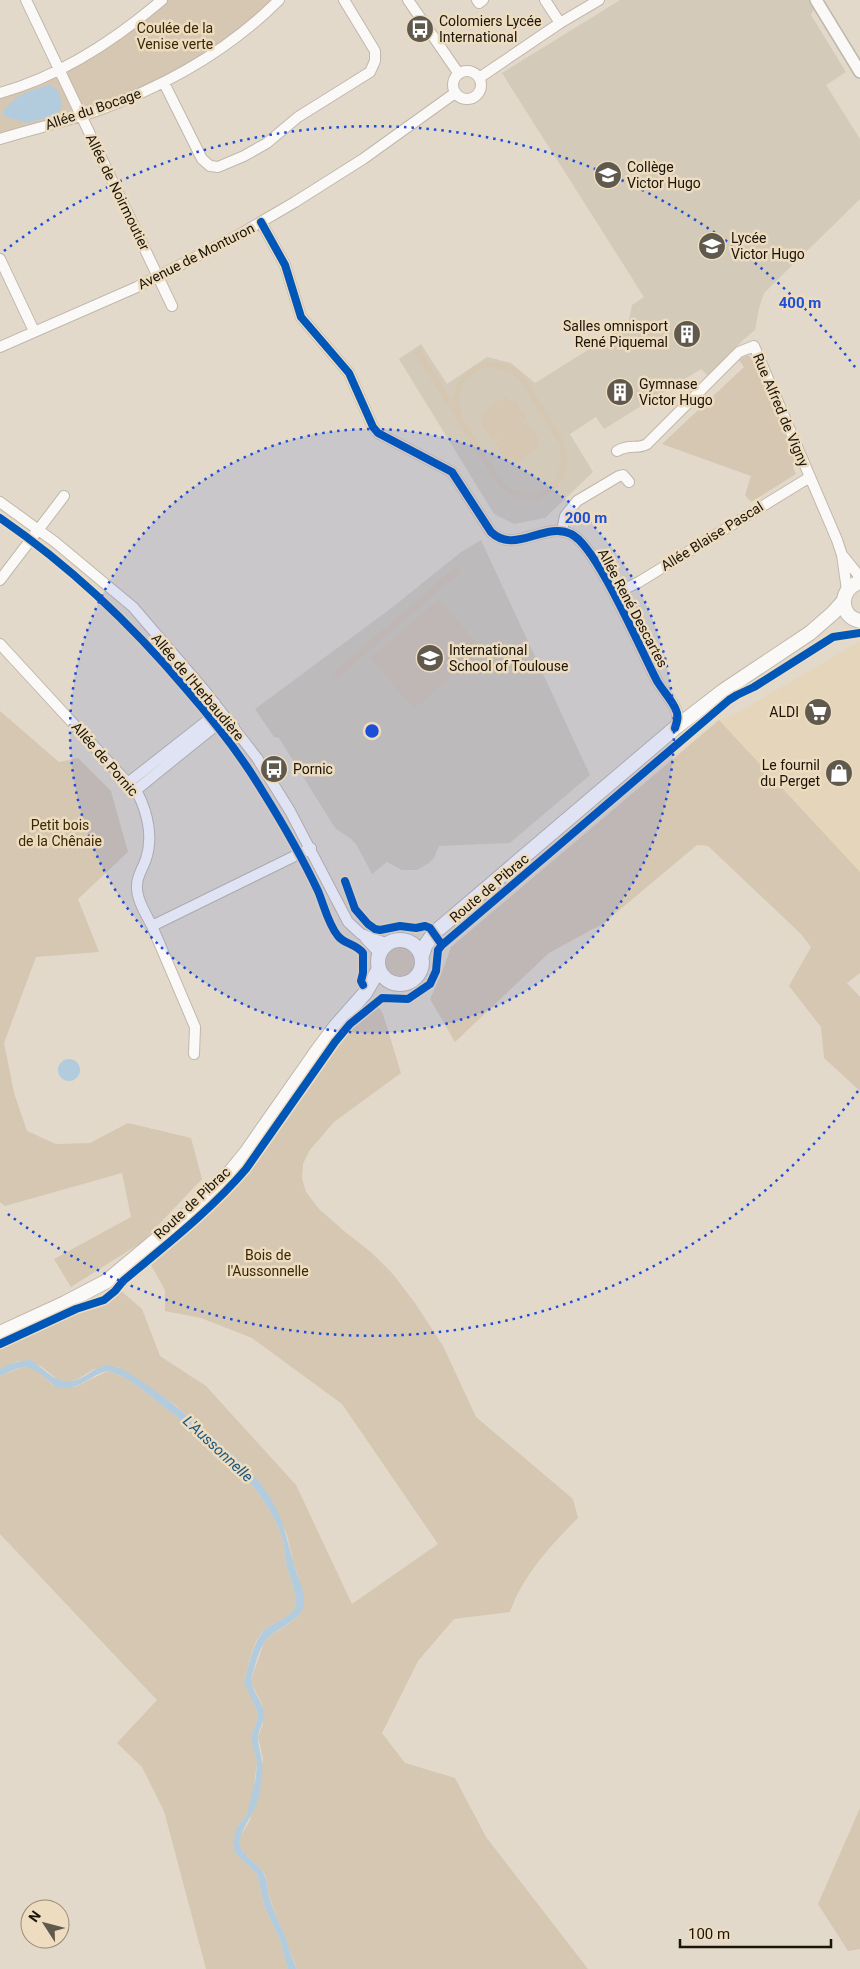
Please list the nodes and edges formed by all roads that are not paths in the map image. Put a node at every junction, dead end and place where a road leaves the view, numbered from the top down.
1 (26, 0) edge
2 (162, 0) edge
3 (279, 0) edge
4 (344, 0) edge
5 (408, 0) edge
6 (477, 0) edge
7 (483, 0) edge
8 (545, 0) edge
9 (600, 0) edge
10 (816, 0) edge
11 (560, 23) junction
12 (60, 71) junction
13 (860, 72) edge
14 (459, 74) junction
15 (479, 78) junction
16 (164, 83) junction
17 (0, 93) edge
18 (455, 93) junction
19 (81, 115) junction
20 (0, 139) edge
21 (261, 222) junction
22 (0, 259) edge
23 (159, 276) junction
24 (172, 306) dead end
25 (34, 331) junction
26 (0, 347) edge
27 (617, 451) dead end
28 (810, 477) junction
29 (629, 482) dead end
30 (64, 496) dead end
31 (0, 502) edge
32 (38, 529) junction
33 (562, 531) junction
34 (842, 555) junction
35 (860, 578) edge
36 (0, 580) edge
37 (860, 582) edge
38 (614, 594) junction
39 (845, 596) junction
40 (856, 619) edge
41 (810, 633) junction
42 (0, 644) edge
43 (215, 702) junction
44 (234, 727) junction
45 (675, 728) junction
46 (132, 786) junction
47 (311, 848) junction
48 (152, 926) junction
49 (434, 934) junction
50 (406, 941) junction
51 (384, 949) junction
52 (422, 955) junction
53 (379, 969) junction
54 (391, 982) junction
55 (365, 993) junction
56 (194, 1054) dead end
57 (0, 1333) edge

1 - 12 street, Allée de Noirmoutier
2 - 12 street
3 - 16 street, Allée du Bocage
4 - 16 street
5 - 14 street
6 - 7 street
8 - 11 street
9 - 11 street
10 - 13 street
11 - 15 street
12 - 17 street
12 - 19 street, Allée de Noirmoutier
14 - 15 street
14 - 18 street
15 - 18 street
16 - 19 street, Allée du Bocage
18 - 21 street, Avenue de Monturon
19 - 20 street, Allée du Bocage
19 - 23 street, Allée de Noirmoutier
21 - 23 street, Avenue de Monturon
21 - 33 street
22 - 25 street
23 - 24 street, Allée de Noirmoutier
23 - 25 street, Avenue de Monturon
25 - 26 street, Avenue de Monturon
27 - 28 street, Rue Alfred de Vigny
28 - 34 street, Rue Alfred de Vigny
28 - 38 street, Allée Blaise Pascal
29 - 33 street
30 - 32 street
31 - 32 street, Allée de l'Herbaudière
32 - 36 street
32 - 43 street, Allée de l'Herbaudière
33 - 38 street, Allée René Descartes
34 - 35 street, Rue Alfred de Vigny
34 - 39 street, Rue Alfred de Vigny
37 - 39 main road, Route de Pibrac
38 - 45 street, Allée René Descartes
39 - 40 main road
39 - 41 main road, Route de Pibrac
40 - 41 main road, Route de Pibrac
41 - 45 main road, Route de Pibrac
42 - 46 street, Allée de Pornic
43 - 44 street, Allée de l'Herbaudière
43 - 46 street
44 - 46 street
44 - 47 street, Allée de l'Herbaudière
45 - 49 main road, Route de Pibrac
46 - 48 street, Allée de Pornic
47 - 48 street
47 - 51 street, Allée de l'Herbaudière
48 - 56 street, Allée de Pornic
49 - 50 main road, Route de Pibrac
49 - 52 main road, Route de Pibrac
50 - 51 main road
50 - 52 main road
51 - 53 main road
52 - 54 main road
53 - 54 main road
53 - 55 main road, Route de Pibrac
54 - 55 main road, Route de Pibrac
55 - 57 main road, Route de Pibrac

